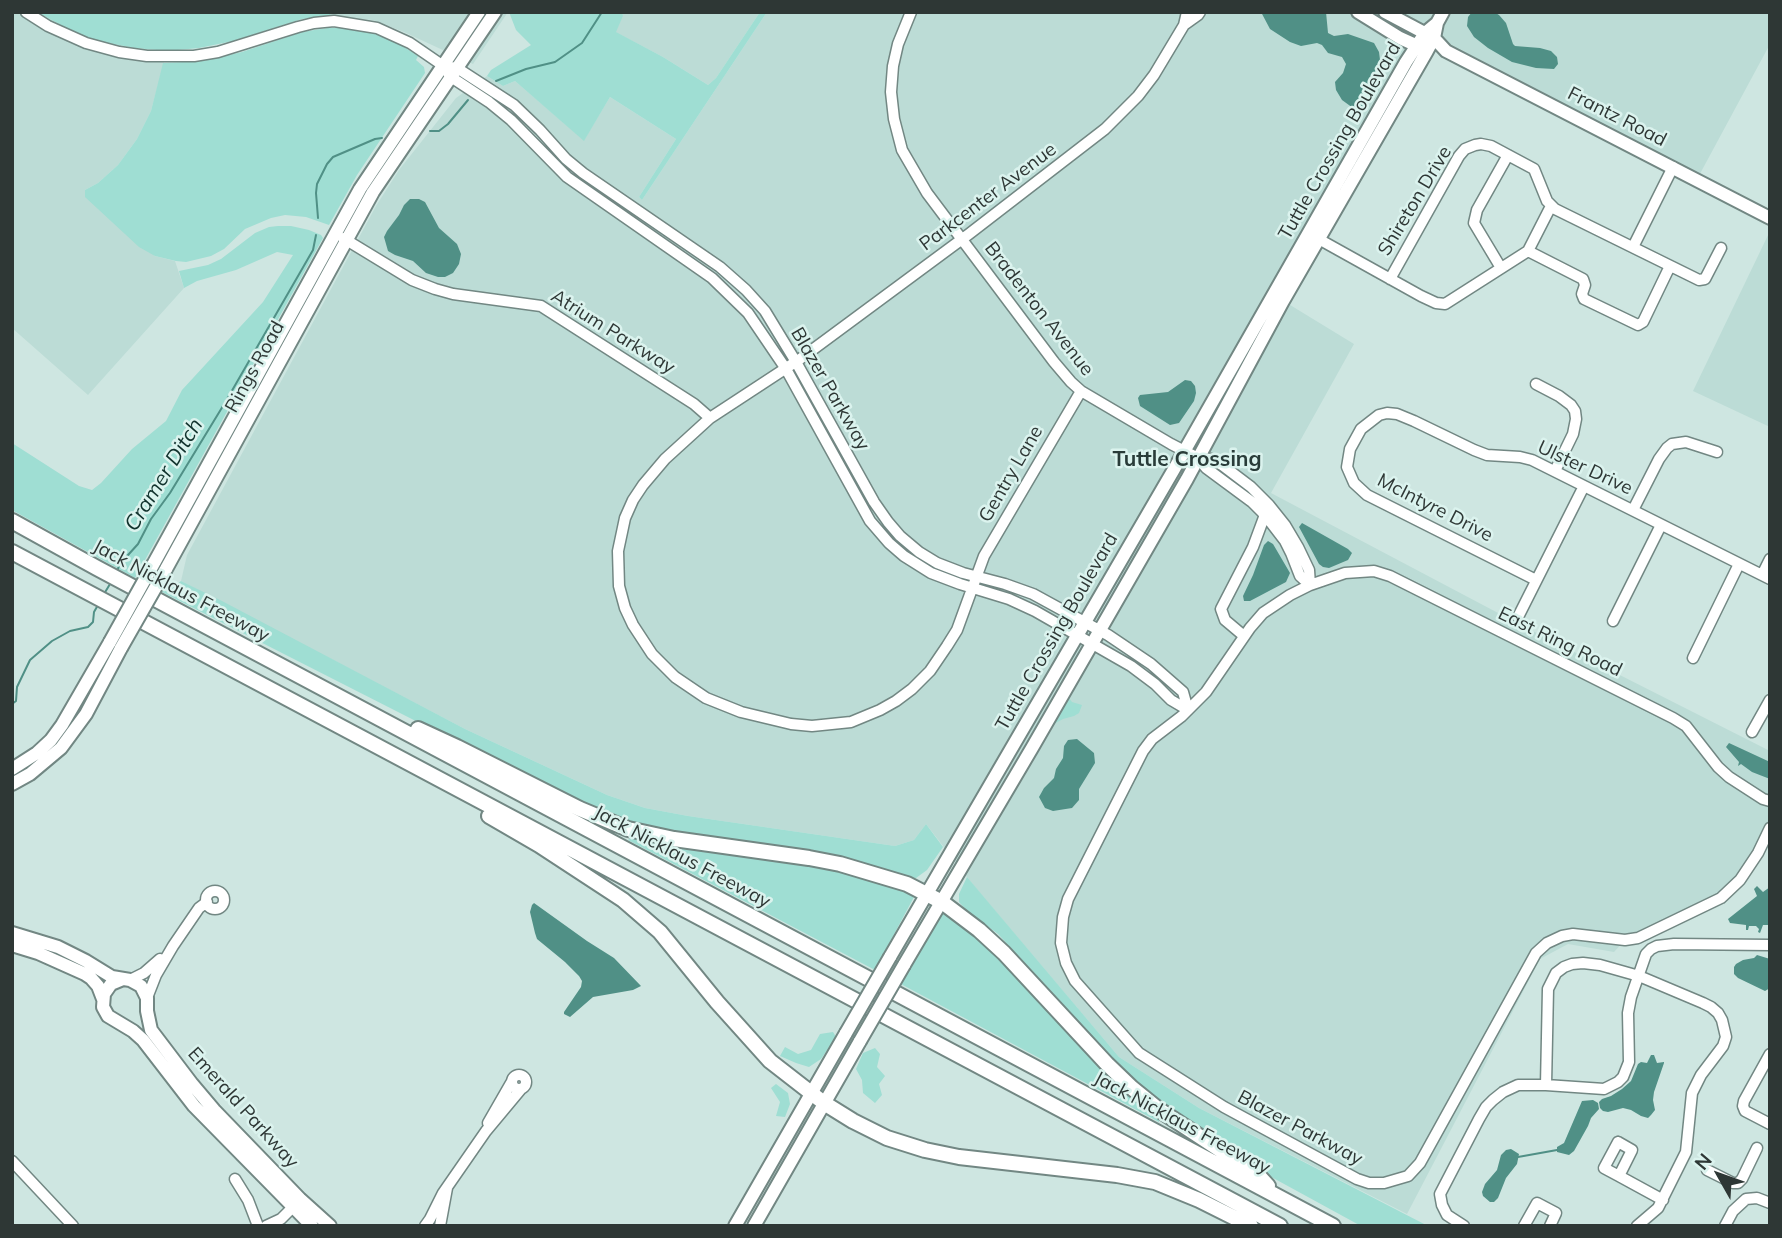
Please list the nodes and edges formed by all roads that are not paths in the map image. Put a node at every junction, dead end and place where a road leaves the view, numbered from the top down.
1 (26, 12) edge
2 (479, 12) edge
3 (495, 12) edge
4 (911, 12) edge
5 (1187, 12) edge
6 (1200, 12) edge
7 (1359, 12) edge
8 (1368, 12) edge
9 (1385, 12) edge
10 (1440, 18) edge
11 (1184, 25) junction
12 (1425, 41) junction
13 (442, 65) junction
14 (454, 73) junction
15 (1508, 155) junction
16 (1673, 167) junction
17 (1551, 206) junction
18 (1770, 218) edge
19 (1313, 236) junction
20 (341, 237) junction
21 (962, 239) junction
22 (1633, 247) junction
23 (1721, 248) dead end
24 (1528, 251) junction
25 (1670, 266) junction
26 (1502, 268) junction
27 (1390, 279) junction
28 (796, 362) junction
29 (786, 369) junction
30 (1536, 384) dead end
31 (1081, 391) junction
32 (1378, 415) joint
33 (710, 418) junction
34 (1184, 451) junction
35 (1717, 452) dead end
36 (1198, 458) junction
37 (1555, 471) junction
38 (1584, 486) junction
39 (1267, 510) junction
40 (1633, 510) junction
41 (12, 521) edge
42 (1661, 525) junction
43 (12, 552) edge
44 (1770, 559) edge
45 (1739, 564) junction
46 (976, 577) junction
47 (1766, 577) edge
48 (1536, 580) junction
49 (1310, 585) junction
50 (973, 588) junction
51 (1518, 617) dead end
52 (1613, 621) dead end
53 (1085, 622) junction
54 (1100, 630) junction
55 (1077, 635) junction
56 (1244, 636) junction
57 (1093, 643) junction
58 (1693, 658) dead end
59 (330, 692) junction
60 (1770, 699) edge
61 (1188, 710) junction
62 (1752, 732) dead end
63 (56, 744) junction
64 (12, 769) edge
65 (12, 784) edge
66 (452, 786) junction
67 (1770, 801) edge
68 (1770, 828) edge
69 (926, 894) junction
70 (207, 902) dead end
71 (942, 902) junction
72 (12, 933) edge
73 (12, 945) edge
74 (173, 946) junction
75 (1770, 946) edge
76 (1639, 976) junction
77 (127, 980) junction
78 (103, 999) junction
79 (147, 1001) junction
80 (119, 1023) junction
81 (1770, 1054) edge
82 (1546, 1084) junction
83 (811, 1093) junction
84 (824, 1103) junction
85 (853, 1121) junction
86 (1770, 1124) edge
87 (486, 1131) junction
88 (1757, 1148) dead end
89 (12, 1161) edge
90 (790, 1163) junction
91 (1707, 1170) dead end
92 (1619, 1176) dead end
93 (235, 1179) dead end
94 (1738, 1183) junction
95 (447, 1187) junction
96 (1278, 1196) junction
97 (1746, 1199) junction
98 (1662, 1200) junction
99 (297, 1203) junction
100 (1770, 1203) edge
101 (273, 1225) edge
102 (73, 1226) edge
103 (258, 1226) edge
104 (312, 1226) edge
105 (330, 1226) edge
106 (425, 1226) edge
107 (440, 1226) edge
108 (735, 1226) edge
109 (754, 1226) edge
110 (1251, 1226) edge
111 (1280, 1226) edge
112 (1334, 1226) edge
113 (1464, 1226) edge
114 (1524, 1226) edge
115 (1549, 1226) edge
116 (1637, 1226) edge
117 (1725, 1226) edge

1 - 13 street, Blazer Parkway
2 - 13 main road, Rings Road
3 - 14 main road, Rings Road
4 - 21 street, Bradenton Avenue
5 - 11 street, Parkcenter Avenue
6 - 11 street, Parkcenter Avenue
7 - 12 main road, Frantz Road
8 - 12 main road
9 - 12 main road, Frantz Road
10 - 12 main road, Tuttle Crossing Boulevard
11 - 21 street, Parkcenter Avenue
12 - 16 main road, Frantz Road
12 - 19 main road, Tuttle Crossing Boulevard
13 - 14 street, Blazer Parkway
13 - 20 main road, Rings Road
14 - 20 main road, Rings Road
14 - 28 street, Blazer Parkway
14 - 29 street, Blazer Parkway
15 - 17 street
15 - 26 street
15 - 27 street, Shireton Drive
16 - 18 main road, Frantz Road
16 - 22 street
17 - 22 street
17 - 24 street
19 - 27 street
19 - 34 main road, Tuttle Crossing Boulevard
19 - 36 main road, Tuttle Crossing Boulevard
20 - 33 street, Atrium Parkway
20 - 63 main road, Rings Road, bridge
21 - 28 street, Parkcenter Avenue
21 - 31 street, Bradenton Avenue
22 - 25 street
23 - 25 street
24 - 25 street
24 - 26 street
26 - 27 street
28 - 29 street, Parkcenter Avenue
28 - 46 street, Blazer Parkway
29 - 33 street, Parkcenter Avenue
29 - 50 street, Blazer Parkway
30 - 37 street
31 - 34 street, Bradenton Avenue
31 - 46 street, Gentry Lane
32 - 37 street, Ulster Drive
32 - 48 street, McIntyre Drive
33 - 50 street, Gentry Lane
34 - 36 street, Bradenton Avenue
34 - 53 main road, Tuttle Crossing Boulevard
35 - 40 street
36 - 39 street, Bradenton Avenue
36 - 54 main road, Tuttle Crossing Boulevard
37 - 38 street, Ulster Drive
38 - 40 street, Ulster Drive
38 - 48 street
39 - 49 street, Bradenton Avenue
39 - 56 street
40 - 42 street, Ulster Drive
41 - 59 highway, Jack Nicklaus Freeway
42 - 45 street, Ulster Drive
42 - 52 street
43 - 66 highway
44 - 47 street
45 - 47 street, Ulster Drive
45 - 58 street
46 - 50 street, Gentry Lane
46 - 53 street, Blazer Parkway
48 - 51 street
49 - 56 street, Blazer Parkway
49 - 67 street, East Ring Road
50 - 55 street, Blazer Parkway
53 - 54 street, Blazer Parkway
53 - 55 main road, Tuttle Crossing Boulevard
54 - 57 main road, Tuttle Crossing Boulevard
54 - 61 street, Blazer Parkway
55 - 57 street, Blazer Parkway
55 - 69 main road, Tuttle Crossing Boulevard
56 - 61 street, Blazer Parkway
57 - 61 street, Blazer Parkway
57 - 71 main road, Tuttle Crossing Boulevard
59 - 69 highway
59 - 96 highway, Jack Nicklaus Freeway
60 - 62 street
61 - 68 street, Blazer Parkway
63 - 64 main road
63 - 65 main road
66 - 83 highway
66 - 111 highway
69 - 71 highway
69 - 83 main road, Tuttle Crossing Boulevard, bridge
70 - 74 street
71 - 84 main road, Tuttle Crossing Boulevard, bridge
71 - 96 highway
72 - 77 main road
73 - 78 main road
74 - 77 street
74 - 79 street
75 - 76 street
76 - 82 street
76 - 82 street
76 - 98 street
77 - 78 main road
77 - 79 main road
78 - 80 main road
79 - 80 main road
79 - 99 main road, Emerald Parkway
80 - 99 main road, Emerald Parkway
81 - 86 street
82 - 113 street
83 - 84 highway
83 - 108 main road, Tuttle Crossing Boulevard
84 - 85 highway
84 - 90 main road, Tuttle Crossing Boulevard
85 - 90 main road
85 - 110 highway
87 - 87 street
87 - 95 street
88 - 94 street
89 - 102 street
90 - 109 main road, Tuttle Crossing Boulevard
91 - 94 street
92 - 98 street
93 - 103 street
94 - 97 street
95 - 106 street
95 - 107 street
96 - 112 highway, Jack Nicklaus Freeway
97 - 100 street
97 - 117 street
98 - 116 street
99 - 101 street
99 - 104 main road, Emerald Parkway
99 - 105 main road, Emerald Parkway
114 - 115 street

